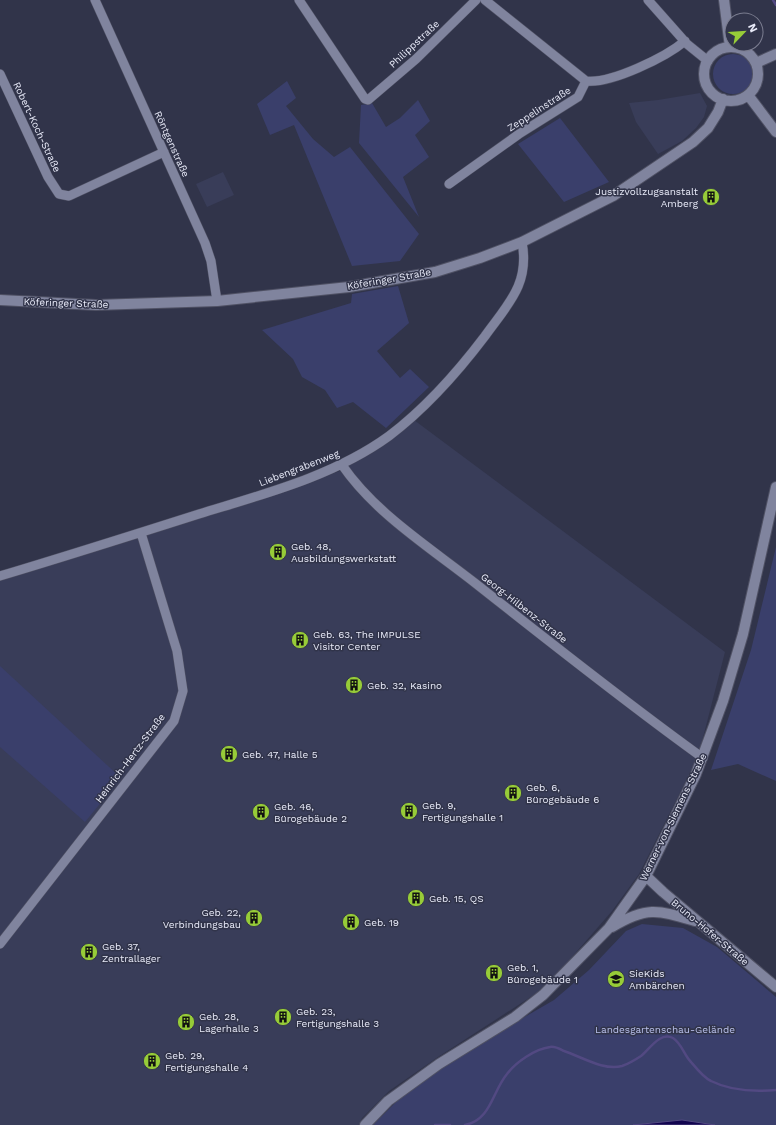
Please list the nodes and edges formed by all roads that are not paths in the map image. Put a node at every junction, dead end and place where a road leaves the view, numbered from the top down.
1 (95, 0) edge
2 (299, 0) edge
3 (476, 0) edge
4 (485, 0) edge
5 (648, 0) edge
6 (724, 0) edge
7 (726, 12) edge
8 (684, 41) junction
9 (724, 49) edge
10 (746, 52) edge
11 (776, 54) edge
12 (708, 61) junction
13 (756, 63) junction
14 (0, 74) edge
15 (586, 81) junction
16 (748, 95) junction
17 (723, 99) junction
18 (776, 132) edge
19 (164, 152) junction
20 (449, 184) dead end
21 (522, 242) junction
22 (0, 300) edge
23 (217, 301) junction
24 (342, 465) junction
25 (776, 487) edge
26 (141, 533) junction
27 (0, 576) edge
28 (703, 758) junction
29 (646, 876) junction
30 (701, 923) junction
31 (609, 928) junction
32 (0, 944) edge
33 (776, 987) edge
34 (365, 1125) edge

1 - 19 street, Röntgenstraße
2 - 3 street, Philippstraße
4 - 15 street
5 - 8 street
6 - 7 street
8 - 12 street
8 - 15 street
9 - 12 street
10 - 13 street
11 - 13 street
12 - 17 street
13 - 16 street
14 - 19 street, Robert-Koch-Straße
15 - 20 street, Zeppelinstraße
16 - 17 street
16 - 18 street
17 - 21 street, Köferinger Straße
19 - 23 street, Röntgenstraße
21 - 23 street, Köferinger Straße
21 - 24 street, Liebengrabenweg
22 - 23 street, Köferinger Straße
24 - 26 street, Liebengrabenweg
24 - 28 street, Georg-Hilbenz-Straße
25 - 28 street, Werner-von-Siemens-Straße
26 - 27 street, Liebengrabenweg
26 - 32 street, Heinrich-Hertz-Straße
28 - 29 street, Werner-von-Siemens-Straße
29 - 30 street, Bruno-Hofer-Straße
29 - 31 street, Werner-von-Siemens-Straße
30 - 31 street
30 - 33 street, Bruno-Hofer-Straße
31 - 34 street, Werner-von-Siemens-Straße

